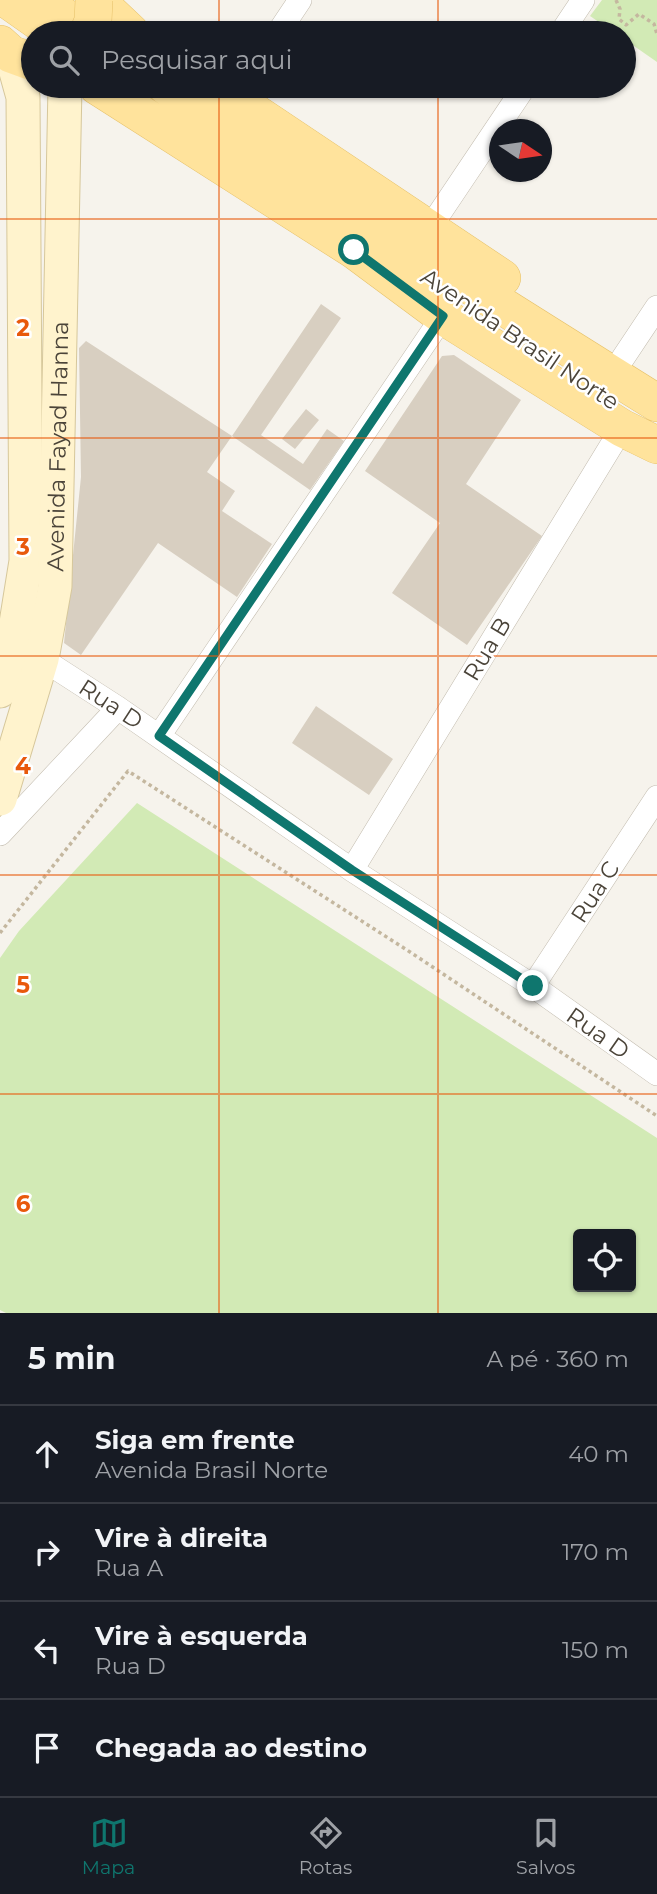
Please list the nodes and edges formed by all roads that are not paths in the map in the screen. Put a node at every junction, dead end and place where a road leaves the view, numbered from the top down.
1 (8, 0) edge
2 (39, 0) edge
3 (95, 0) edge
4 (300, 0) edge
5 (583, 0) edge
6 (38, 21) edge
7 (71, 21) edge
8 (93, 21) edge
9 (118, 21) edge
10 (286, 21) edge
11 (569, 21) edge
12 (15, 53) edge
13 (21, 86) edge
14 (23, 98) edge
15 (65, 98) edge
16 (116, 98) edge
17 (154, 98) edge
18 (183, 98) edge
19 (243, 98) edge
20 (517, 98) edge
21 (429, 229) junction
22 (657, 307) edge
23 (443, 316) junction
24 (623, 359) junction
25 (657, 382) edge
26 (657, 403) edge
27 (640, 431) edge
28 (657, 445) edge
29 (27, 654) junction
30 (0, 691) edge
31 (118, 708) junction
32 (159, 736) junction
33 (657, 797) edge
34 (0, 799) edge
35 (0, 834) edge
36 (352, 870) junction
37 (533, 986) junction
38 (657, 1074) edge

1 - 6 main road
2 - 7 main road
3 - 8 main road, bridge
3 - 9 main road
4 - 10 street
5 - 11 street
12 - 13 main road, Avenida Fayad Hanna
14 - 29 main road, Avenida Fayad Hanna
15 - 29 main road, Avenida Fayad Hanna
16 - 23 main road, Avenida Brasil Norte
17 - 27 main road, Avenida Brasil Norte
18 - 26 main road, Avenida Brasil Norte
19 - 21 main road, Avenida Brasil Norte
20 - 21 street
21 - 24 main road, Avenida Brasil Norte
22 - 24 street
23 - 27 main road, Avenida Brasil Norte
23 - 32 street
24 - 25 main road, Avenida Brasil Norte
27 - 28 main road, Avenida Brasil Norte
27 - 36 street, Rua B
29 - 30 main road, Avenida Fayad Hanna
29 - 31 street, Rua D
29 - 34 main road, Avenida Fayad Hanna
31 - 32 street, Rua D
31 - 35 street
32 - 36 street, Rua D
33 - 37 street, Rua C
36 - 37 street, Rua D
37 - 38 street, Rua D

